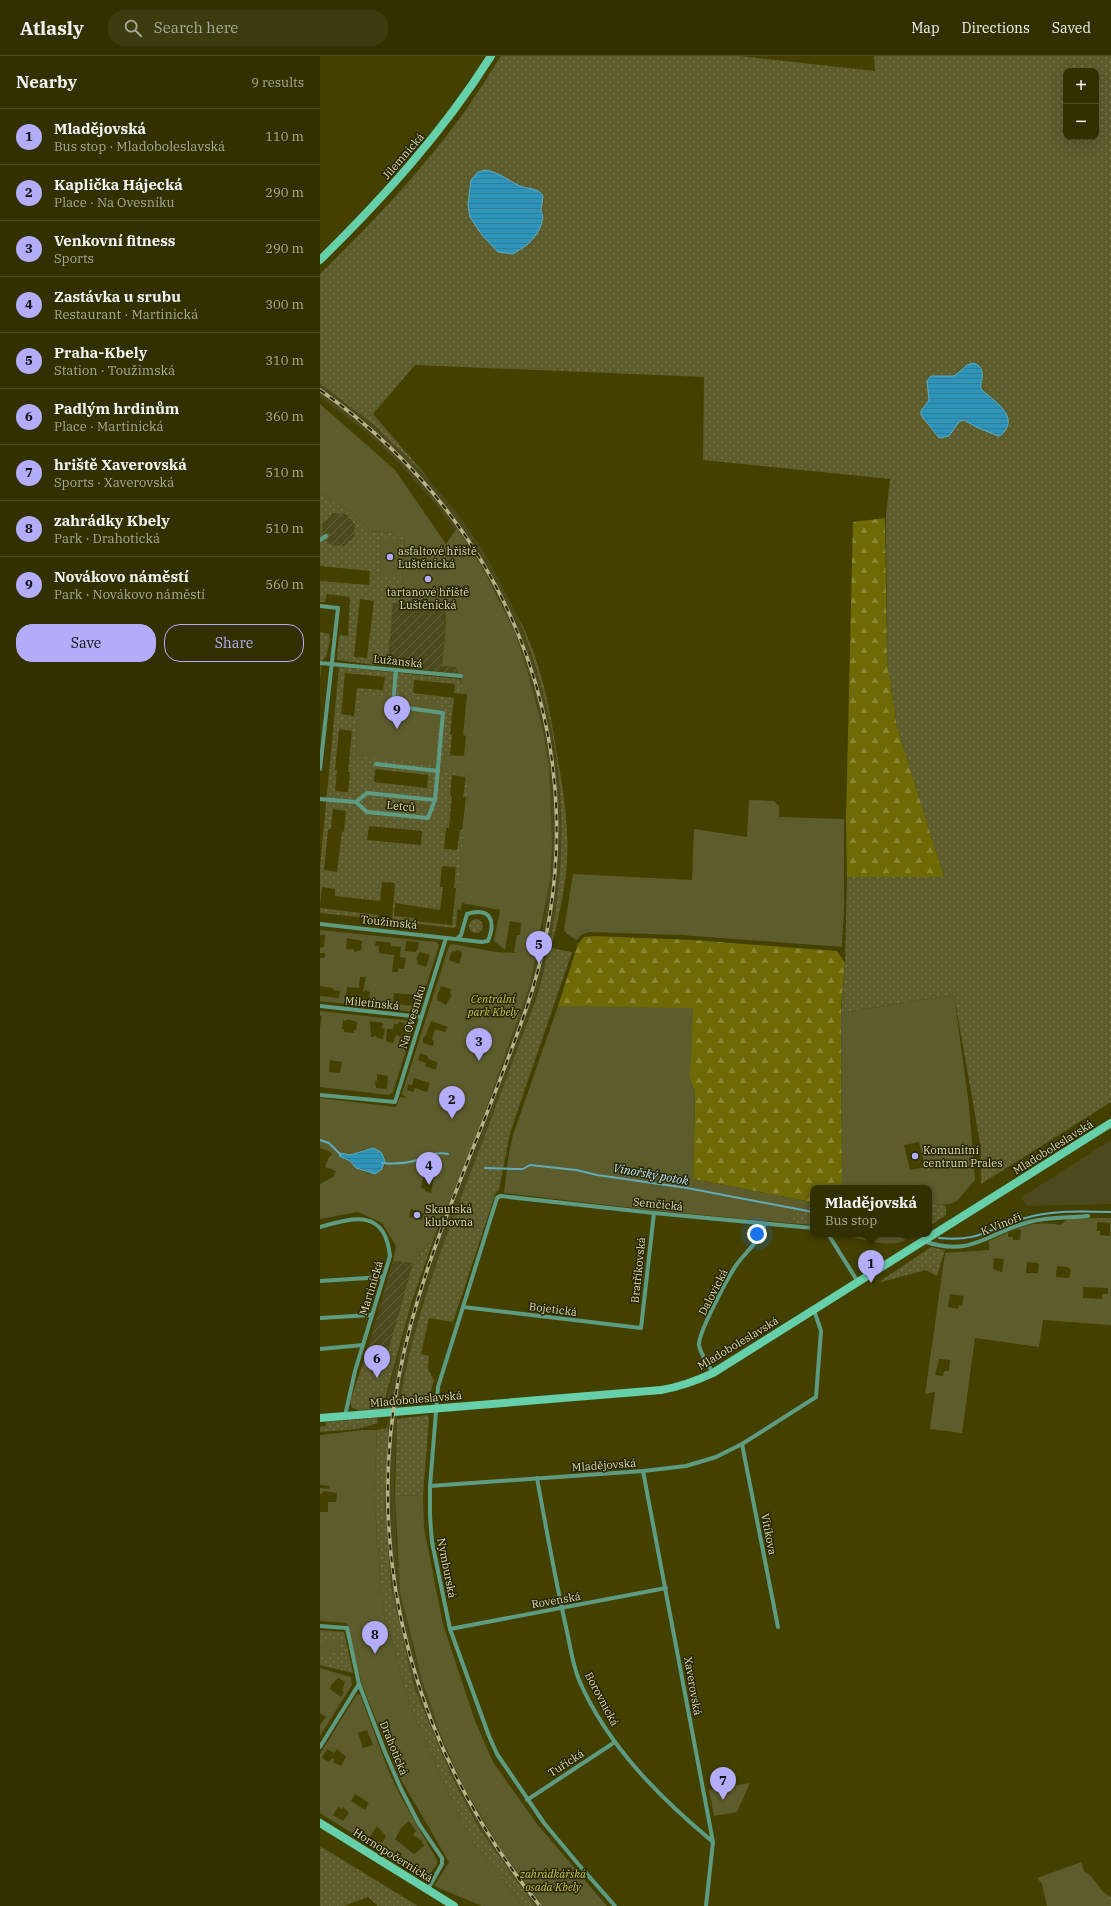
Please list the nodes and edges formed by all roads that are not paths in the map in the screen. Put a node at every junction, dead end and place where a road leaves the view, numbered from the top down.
1 (491, 56) edge
2 (320, 260) edge
3 (326, 536) dead end
4 (320, 540) edge
5 (320, 606) edge
6 (320, 663) edge
7 (332, 664) junction
8 (396, 670) junction
9 (461, 676) dead end
10 (376, 764) dead end
11 (320, 769) edge
12 (438, 771) junction
13 (320, 799) edge
14 (435, 800) junction
15 (356, 802) junction
16 (320, 924) edge
17 (446, 938) junction
18 (457, 939) junction
19 (320, 1006) edge
20 (421, 1017) junction
21 (320, 1095) edge
22 (1111, 1123) edge
23 (500, 1196) joint
24 (654, 1213) junction
25 (1088, 1216) dead end
26 (765, 1224) junction
27 (320, 1227) edge
28 (810, 1228) edge
29 (932, 1235) edge
30 (830, 1237) edge
31 (929, 1237) edge
32 (923, 1241) junction
33 (383, 1277) junction
34 (320, 1281) edge
35 (858, 1282) junction
36 (463, 1307) junction
37 (814, 1309) junction
38 (372, 1315) junction
39 (320, 1318) edge
40 (641, 1328) joint
41 (363, 1345) junction
42 (320, 1349) edge
43 (713, 1373) junction
44 (436, 1409) junction
45 (345, 1416) junction
46 (320, 1418) edge
47 (742, 1444) junction
48 (643, 1471) junction
49 (537, 1478) junction
50 (430, 1486) junction
51 (666, 1588) junction
52 (562, 1608) junction
53 (320, 1626) edge
54 (778, 1627) dead end
55 (450, 1629) junction
56 (359, 1684) junction
57 (615, 1742) junction
58 (320, 1747) edge
59 (527, 1800) junction
60 (320, 1823) edge
61 (713, 1842) junction
62 (428, 1890) junction
63 (454, 1906) edge
64 (615, 1906) edge
65 (706, 1906) edge

1 - 2 main road, Jilemnická
3 - 4 street
5 - 7 street
6 - 7 street, Lužanská
7 - 8 street, Lužanská
7 - 11 street
8 - 9 street, Lužanská
8 - 12 street, Letců
10 - 12 street
12 - 14 street, Letců
13 - 15 street, Letců
14 - 15 street, Letců
14 - 15 street, Letců
16 - 17 street, Toužimská
17 - 18 street, Toužimská
17 - 20 street, Na Ovesníku
18 - 18 street, Toužimská
19 - 20 street, Miletínská
20 - 21 street, Na Ovesníku
22 - 29 main road, Mladoboleslavská
23 - 24 street, Semčická
23 - 36 street, Nymburská
24 - 26 street, Semčická
24 - 40 street, Bratříkovská
25 - 32 street, K Vinoři
26 - 28 street, Semčická
26 - 43 street, Dalovická
27 - 33 street, Martinická
30 - 35 street
31 - 32 main road, Mladoboleslavská
32 - 35 main road, Mladoboleslavská
33 - 34 street
33 - 38 street, Martinická
35 - 37 main road, Mladoboleslavská
36 - 40 street, Bojetická
36 - 44 street, Nymburská
37 - 43 main road, Mladoboleslavská
37 - 47 street, Mladějovská
38 - 39 street
38 - 41 street, Martinická
41 - 42 street
41 - 45 street, Martinická
43 - 44 main road, Mladoboleslavská
44 - 45 main road, Mladoboleslavská
44 - 50 street, Nymburská
45 - 46 main road, Mladoboleslavská
47 - 48 street, Mladějovská
47 - 54 street, Vitíkova
48 - 49 street, Mladějovská
48 - 51 street, Xaverovská
49 - 50 street, Mladějovská
49 - 52 street, Borovnická
50 - 55 street, Nymburská
51 - 52 street, Rovenská
51 - 61 street, Xaverovská
52 - 55 street, Rovenská
52 - 57 street, Borovnická
53 - 56 street, Drahotická
55 - 59 street, Nymburská
56 - 58 street
56 - 62 street, Drahotická
57 - 59 street, Tuřická
57 - 61 street, Borovnická
59 - 64 street, Nymburská
60 - 62 main road, Hornopočernická
61 - 65 street, Xaverovská
62 - 63 main road, Hornopočernická

